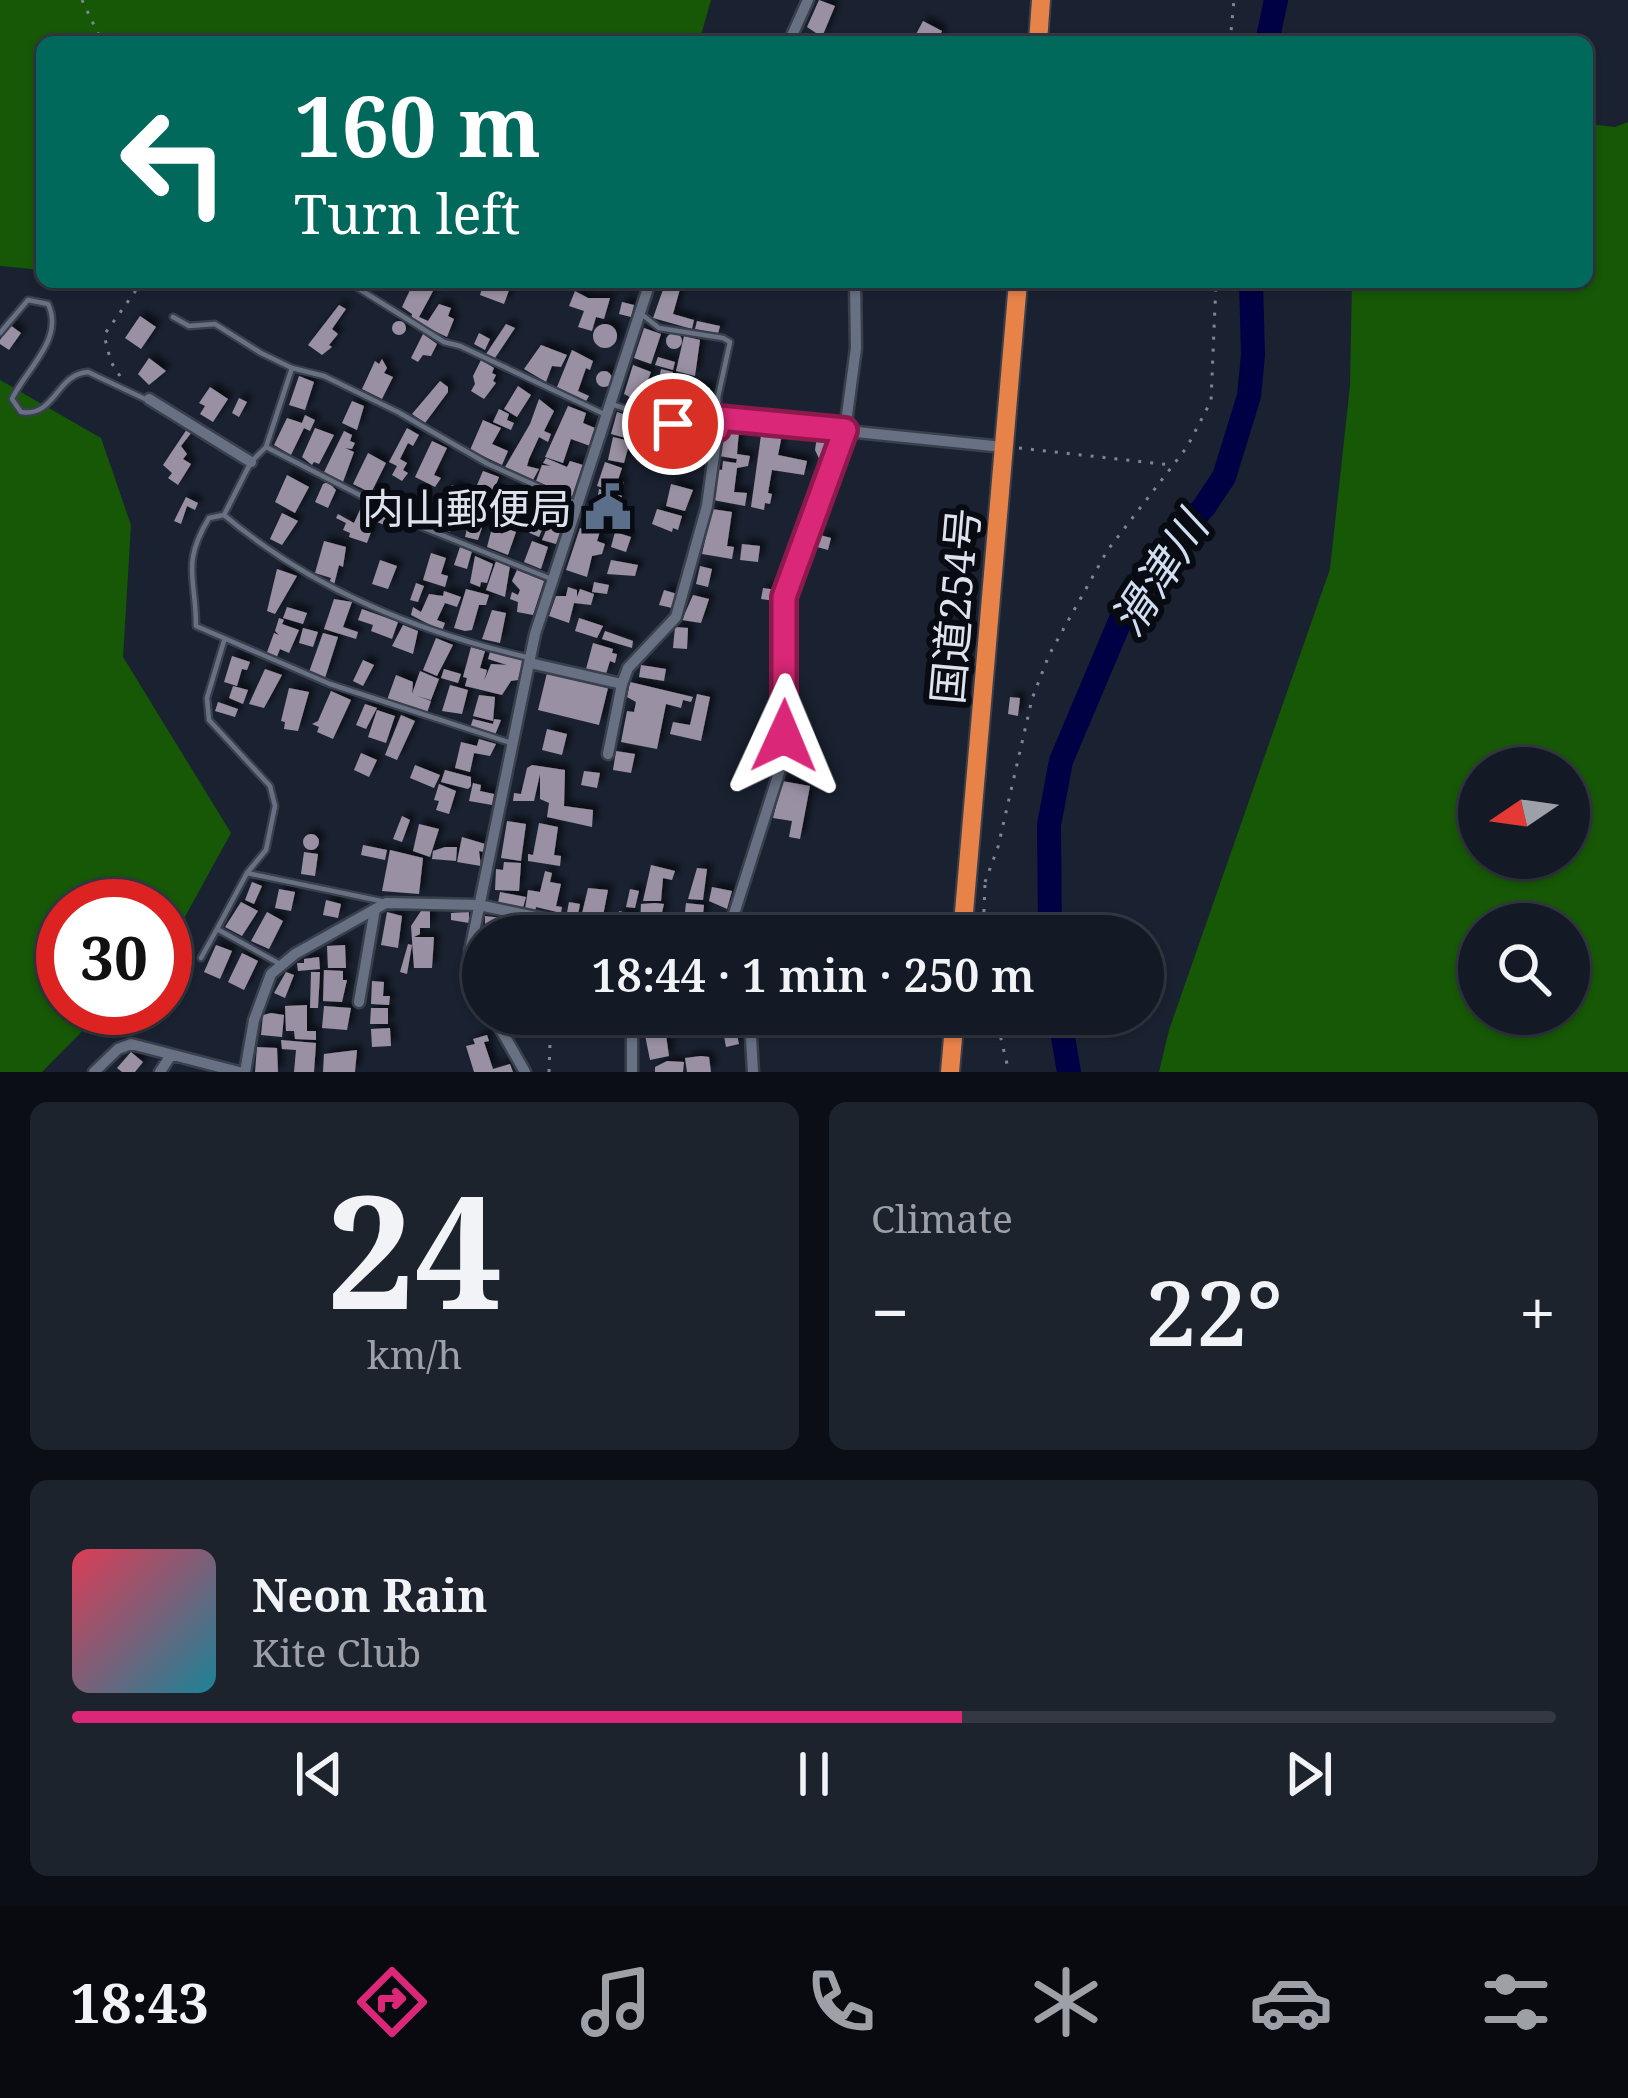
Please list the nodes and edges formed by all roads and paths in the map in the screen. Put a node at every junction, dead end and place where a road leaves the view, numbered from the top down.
1 (82, 0) edge
2 (808, 0) edge
3 (1041, 0) edge
4 (1234, 0) edge
5 (99, 36) edge
6 (792, 36) edge
7 (1038, 36) edge
8 (1231, 36) edge
9 (138, 288) edge
10 (358, 288) edge
11 (648, 288) edge
12 (855, 288) edge
13 (1017, 288) edge
14 (1216, 288) edge
15 (639, 313) junction
16 (173, 317) dead end
17 (0, 333) edge
18 (292, 368) junction
19 (125, 384) dead end
20 (149, 400) joint
21 (609, 410) junction
22 (718, 423) junction
23 (845, 430) junction
24 (266, 447) junction
25 (1004, 447) junction
26 (251, 462) junction
27 (1173, 465) junction
28 (576, 503) junction
29 (224, 515) junction
30 (551, 578) junction
31 (224, 641) junction
32 (530, 660) junction
33 (622, 684) junction
34 (512, 743) junction
35 (608, 754) dead end
36 (247, 873) junction
37 (478, 905) junction
38 (381, 906) junction
39 (477, 915) edge
40 (525, 915) edge
41 (734, 915) edge
42 (964, 915) edge
43 (984, 915) edge
44 (218, 929) junction
45 (201, 958) dead end
46 (280, 964) junction
47 (359, 1002) dead end
48 (505, 1035) edge
49 (550, 1035) edge
50 (632, 1035) edge
51 (750, 1035) edge
52 (953, 1035) edge
53 (1000, 1035) edge
54 (171, 1055) junction
55 (94, 1072) edge
56 (160, 1072) edge
57 (242, 1072) edge
58 (525, 1072) edge
59 (549, 1072) edge
60 (632, 1072) edge
61 (753, 1072) edge
62 (950, 1072) edge
63 (1010, 1072) edge

1 - 5 path
2 - 6 street
3 - 7 highway
4 - 8 path
9 - 19 path
10 - 21 lane
11 - 15 street
12 - 23 street
13 - 25 highway, 国道254号
14 - 27 path
15 - 21 street
15 - 22 lane
16 - 18 lane
17 - 20 lane
18 - 24 lane
18 - 28 lane
20 - 26 street
21 - 22 lane
21 - 28 street
22 - 23 street
22 - 33 street
23 - 25 street
23 - 41 street
24 - 26 lane
24 - 30 lane
25 - 27 path
25 - 42 highway, 国道254号
26 - 29 lane
27 - 43 path
28 - 30 street
29 - 31 lane
29 - 32 lane
30 - 32 street
31 - 34 lane
31 - 36 lane
32 - 33 street
32 - 34 street
33 - 35 street
34 - 37 street
36 - 38 lane
36 - 44 lane
37 - 38 street
37 - 39 street
37 - 40 street
38 - 46 street
38 - 47 street
44 - 45 lane
44 - 46 lane
46 - 57 street
48 - 58 street
49 - 59 path
50 - 60 street
51 - 61 street
52 - 62 highway
53 - 63 path
54 - 55 street
54 - 56 street
54 - 57 street

